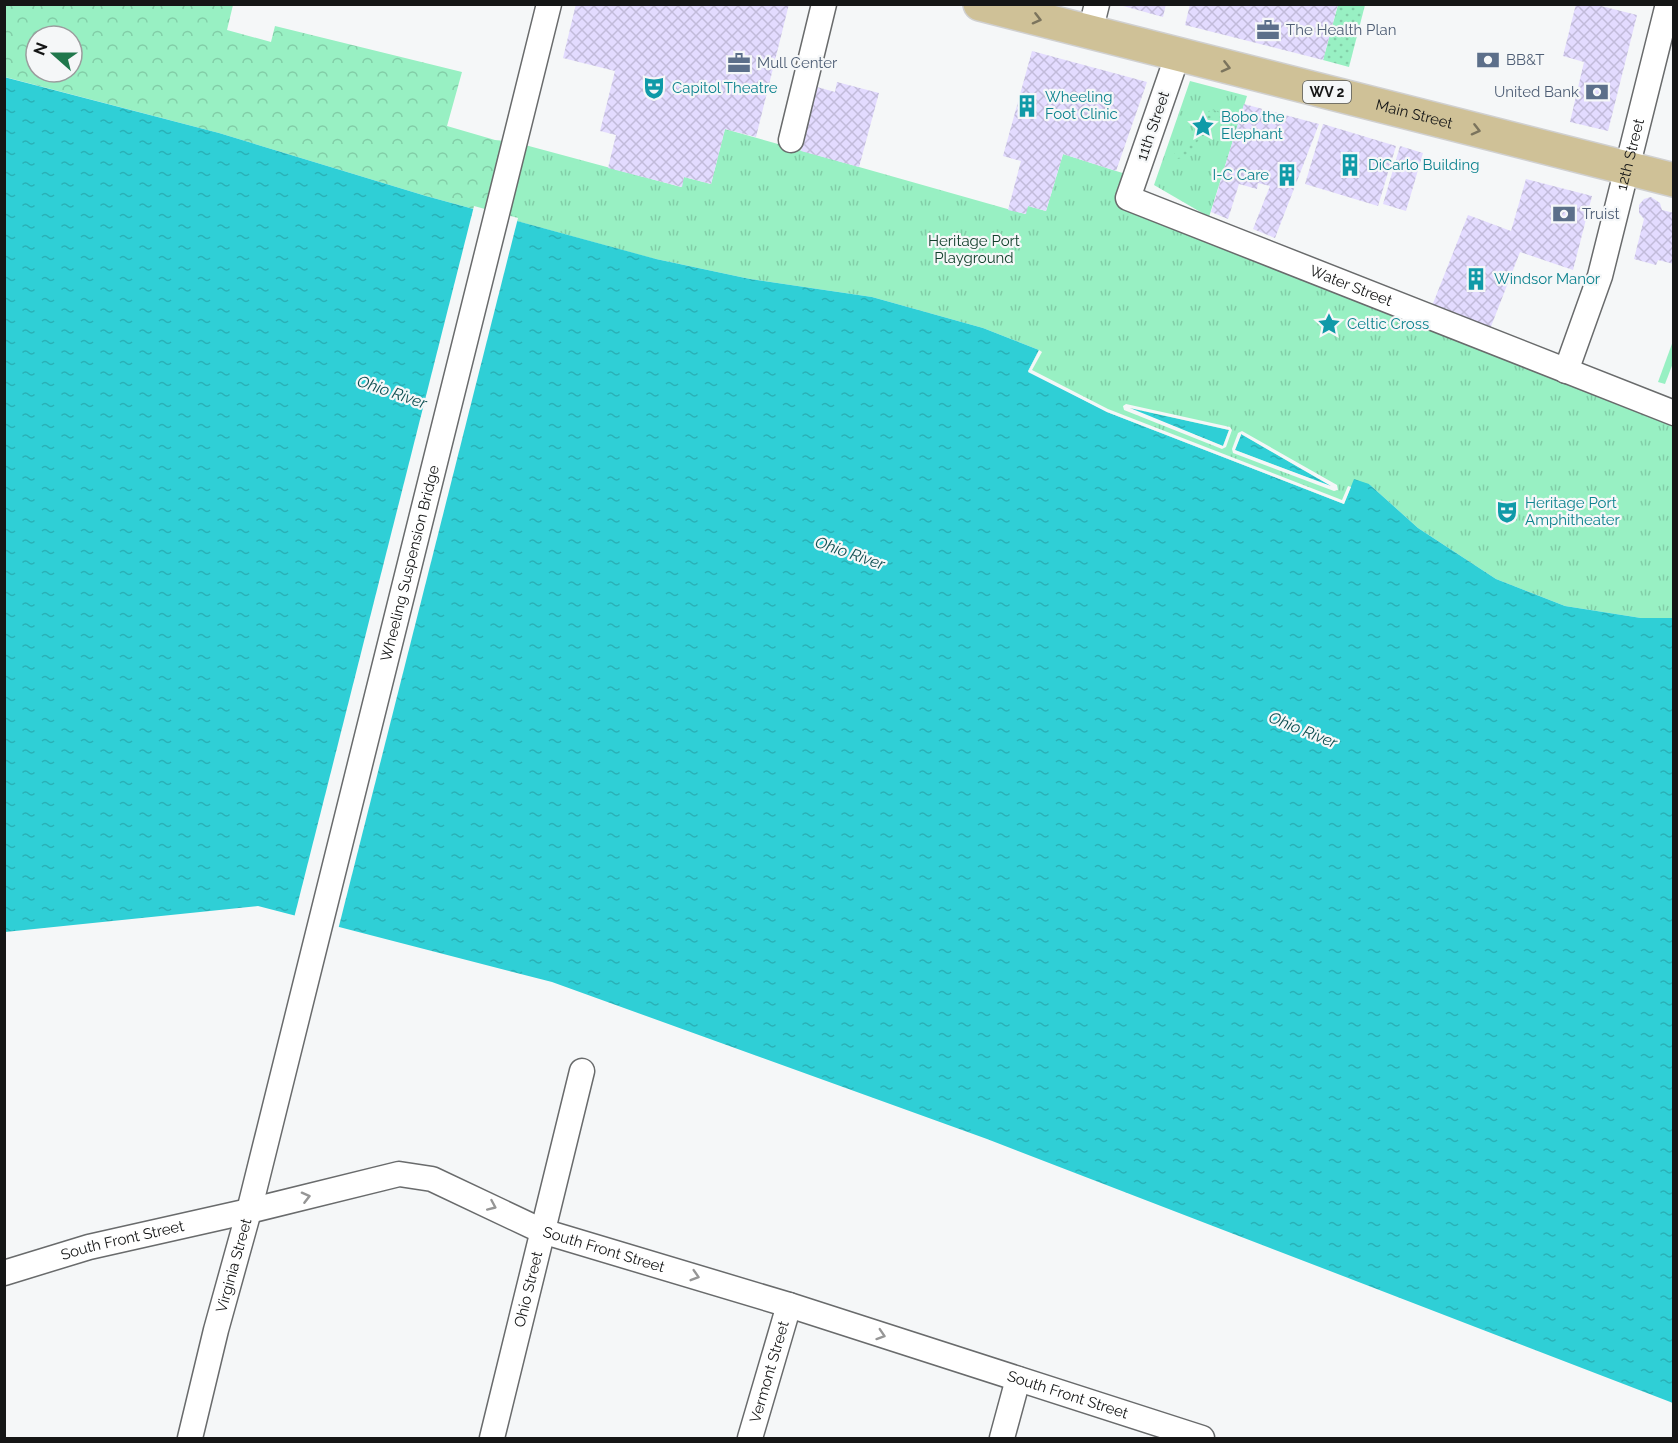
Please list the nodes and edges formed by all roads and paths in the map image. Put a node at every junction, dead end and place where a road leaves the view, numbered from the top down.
1 (549, 4) edge
2 (824, 4) edge
3 (980, 4) edge
4 (1668, 4) edge
5 (1094, 18) edge
6 (1178, 54) junction
7 (791, 140) dead end
8 (1627, 168) junction
9 (1674, 180) edge
10 (1128, 198) joint
11 (1566, 371) junction
12 (1674, 413) edge
13 (582, 1071) dead end
14 (278, 1092) joint
15 (249, 1211) junction
16 (542, 1231) junction
17 (4, 1273) edge
18 (789, 1305) junction
19 (1018, 1379) junction
20 (189, 1438) edge
21 (492, 1438) edge
22 (750, 1438) edge
23 (1002, 1438) edge
24 (1202, 1438) edge

1 - 14 street, Wheeling Suspension Bridge
2 - 7 street
3 -> 5 main road, Main Street / WV 2
4 - 8 street, 12th Street
5 - 6 main road, Main Street / WV 2
6 -> 8 main road, Main Street / WV 2
6 - 10 street, 11th Street
8 - 9 main road, Main Street / WV 2
8 - 11 street, 12th Street
10 - 11 street, Water Street
11 - 12 street, Water Street
13 - 16 street, Ohio Street
14 - 15 street, Virginia Street
15 -> 16 street, South Front Street
15 - 17 street, South Front Street
15 - 20 street, Virginia Street
16 -> 18 street, South Front Street
16 - 21 street, Ohio Street
18 -> 19 street, South Front Street
18 - 22 street, Vermont Street
19 - 23 street
19 - 24 street, South Front Street

